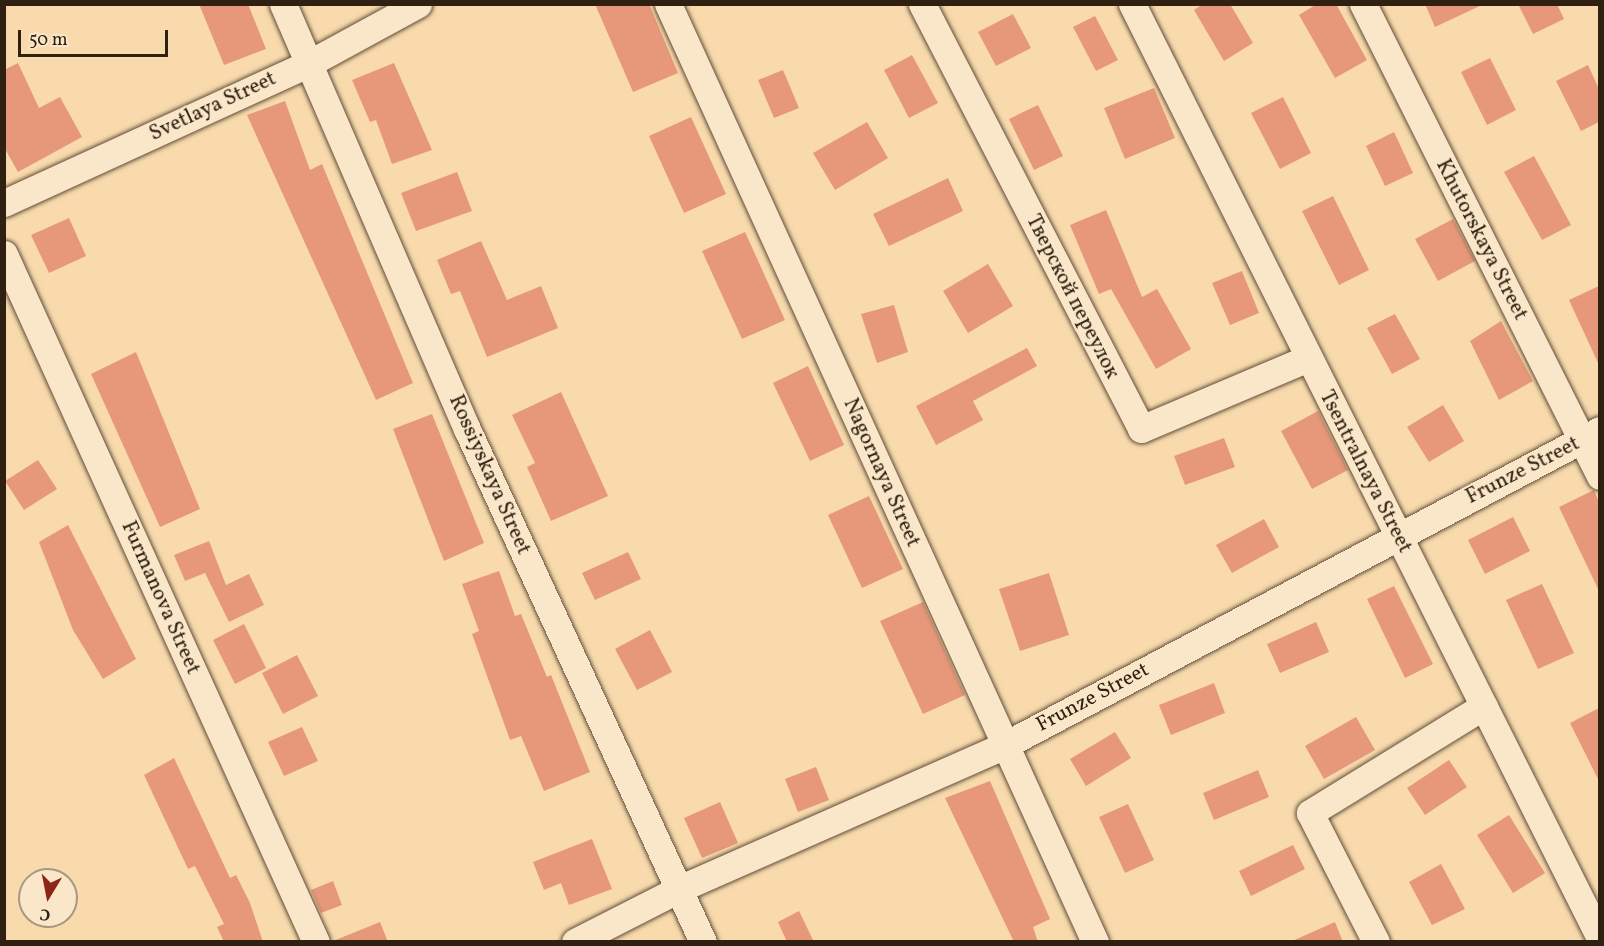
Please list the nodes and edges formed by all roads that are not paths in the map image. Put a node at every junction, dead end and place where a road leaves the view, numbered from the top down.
1 (283, 4) edge
2 (418, 4) edge
3 (668, 4) edge
4 (922, 4) edge
5 (1132, 4) edge
6 (1363, 4) edge
7 (310, 63) junction
8 (4, 203) edge
9 (4, 254) edge
10 (1306, 358) junction
11 (1591, 435) edge
12 (1599, 476) edge
13 (1398, 535) junction
14 (1484, 706) junction
15 (1005, 745) junction
16 (679, 889) junction
17 (1599, 938) edge
18 (316, 942) edge
19 (575, 942) edge
20 (703, 942) edge
21 (1095, 942) edge
22 (1376, 942) edge

1 - 7 street, Rossiyskaya Street
2 - 7 street, Svetlaya Street
3 - 15 street, Nagornaya Street
4 - 10 street, Тверской переулок
5 - 10 street, Tsentralnaya Street
6 - 11 street, Khutorskaya Street
7 - 8 street, Svetlaya Street
7 - 16 street, Rossiyskaya Street
9 - 18 street, Furmanova Street
10 - 13 street, Tsentralnaya Street
11 - 12 street, Khutorskaya Street
11 - 13 street, Frunze Street
13 - 14 street, Tsentralnaya Street
13 - 15 street, Frunze Street
14 - 17 street, Tsentralnaya Street
14 - 22 street
15 - 16 street, Frunze Street
15 - 21 street, Nagornaya Street
16 - 19 street, Frunze Street
16 - 20 street, Rossiyskaya Street

